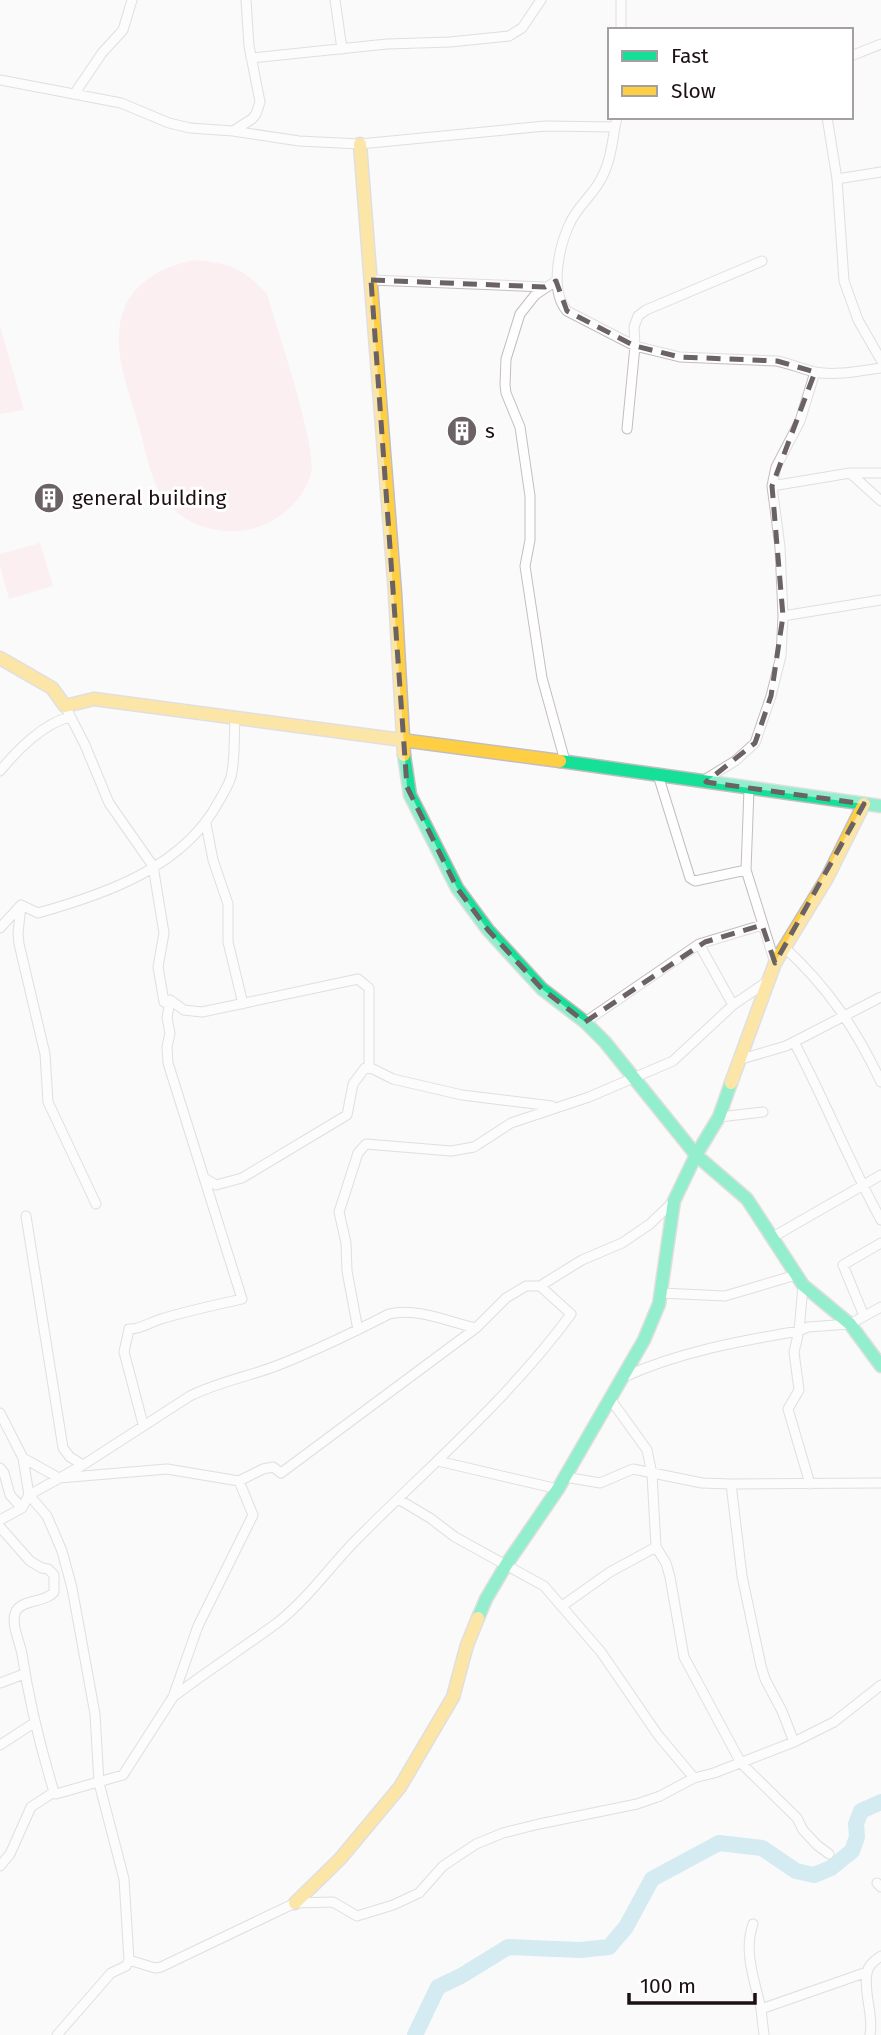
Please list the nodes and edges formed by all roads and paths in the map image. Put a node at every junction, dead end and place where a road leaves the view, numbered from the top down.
1 (132, 0) edge
2 (257, 0) edge
3 (335, 0) edge
4 (541, 0) edge
5 (621, 0) edge
6 (246, 5) edge
7 (621, 28) edge
8 (881, 44) edge
9 (342, 48) junction
10 (853, 55) edge
11 (251, 58) junction
12 (0, 80) edge
13 (75, 93) junction
14 (827, 119) edge
15 (616, 122) edge
16 (233, 131) junction
17 (360, 144) junction
18 (881, 173) edge
19 (837, 178) junction
20 (762, 261) dead end
21 (371, 281) junction
22 (556, 281) junction
23 (545, 287) junction
24 (635, 346) junction
25 (881, 360) edge
26 (881, 368) edge
27 (816, 372) junction
28 (627, 429) dead end
29 (850, 473) junction
30 (881, 473) edge
31 (772, 486) junction
32 (881, 501) edge
33 (881, 600) edge
34 (783, 616) junction
35 (0, 659) edge
36 (67, 711) junction
37 (234, 718) junction
38 (402, 740) junction
39 (565, 761) junction
40 (0, 771) edge
41 (658, 775) junction
42 (701, 782) junction
43 (749, 789) junction
44 (864, 804) junction
45 (881, 806) edge
46 (206, 824) junction
47 (153, 866) junction
48 (746, 870) junction
49 (21, 905) junction
50 (762, 925) junction
51 (0, 928) edge
52 (699, 944) junction
53 (784, 947) junction
54 (775, 963) junction
55 (768, 981) junction
56 (881, 997) edge
57 (170, 1000) junction
58 (243, 1004) junction
59 (733, 1005) junction
60 (845, 1017) junction
61 (585, 1022) junction
62 (794, 1042) junction
63 (738, 1060) junction
64 (369, 1068) junction
65 (634, 1077) junction
66 (881, 1082) edge
67 (555, 1107) junction
68 (763, 1112) dead end
69 (719, 1117) junction
70 (696, 1155) junction
71 (881, 1175) edge
72 (204, 1178) junction
73 (862, 1185) junction
74 (674, 1201) junction
75 (96, 1204) dead end
76 (26, 1216) dead end
77 (881, 1220) edge
78 (771, 1238) junction
79 (881, 1243) edge
80 (800, 1280) junction
81 (540, 1286) junction
82 (661, 1293) junction
83 (881, 1307) edge
84 (864, 1316) junction
85 (850, 1324) junction
86 (476, 1328) junction
87 (358, 1330) junction
88 (799, 1331) junction
89 (881, 1366) edge
90 (624, 1377) junction
91 (611, 1400) junction
92 (0, 1413) edge
93 (143, 1424) junction
94 (23, 1458) junction
95 (438, 1461) junction
96 (83, 1465) junction
97 (0, 1468) edge
98 (652, 1474) junction
99 (565, 1477) junction
100 (59, 1478) junction
101 (239, 1481) junction
102 (881, 1483) edge
103 (731, 1484) junction
104 (810, 1484) junction
105 (558, 1489) junction
106 (29, 1495) junction
107 (398, 1499) junction
108 (22, 1508) junction
109 (0, 1520) edge
110 (0, 1527) edge
111 (656, 1547) junction
112 (506, 1565) junction
113 (562, 1606) junction
114 (24, 1674) junction
115 (0, 1683) edge
116 (881, 1685) edge
117 (173, 1696) junction
118 (34, 1723) junction
119 (794, 1742) junction
120 (0, 1745) edge
121 (741, 1763) junction
122 (694, 1778) junction
123 (99, 1783) junction
124 (54, 1792) junction
125 (829, 1854) dead end
126 (0, 1866) edge
127 (295, 1903) junction
128 (753, 1924) dead end
129 (881, 1956) edge
130 (129, 1960) junction
131 (867, 1972) junction
132 (761, 2009) junction
133 (57, 2035) edge
134 (764, 2035) edge
135 (870, 2035) edge

1 - 13 street
2 - 6 street
3 - 9 street
4 - 9 street
5 - 7 street
6 - 11 street
8 - 10 street
9 - 11 street
11 - 16 street
12 - 13 street
13 - 16 street
14 - 19 street
15 - 17 street
15 - 22 street
16 - 17 street
17 - 21 street
18 - 19 street
19 - 25 street
20 - 24 street
21 - 23 street
21 - 38 street
22 - 23 street
22 - 24 street
23 - 39 street
24 - 27 street
24 - 28 street
26 - 27 street
27 - 31 street
29 - 30 street
29 - 31 street
29 - 32 street
31 - 34 street
33 - 34 street
34 - 42 street
35 - 36 street
36 - 37 street
36 - 40 street
36 - 47 street
37 - 38 street
37 - 46 street
38 - 39 street
38 - 61 street
39 - 41 street
41 - 42 street
41 - 48 street
42 - 43 street
43 - 44 street
43 - 48 street
44 - 45 street
44 - 53 street
46 - 47 street
46 - 58 street
47 - 49 street
47 - 57 street
48 - 50 street
49 - 51 street
49 - 75 street
50 - 52 street
50 - 54 street
52 - 59 street
52 - 61 street
53 - 54 street
53 - 60 street
54 - 55 street
55 - 59 street
55 - 63 street
56 - 60 street
57 - 58 street
57 - 72 street
58 - 64 street
59 - 65 street
60 - 62 street
60 - 66 street
61 - 65 street
62 - 63 street
62 - 73 street
63 - 69 street
64 - 67 street
64 - 72 street
65 - 67 street
65 - 70 street
67 - 87 street
68 - 69 street
69 - 70 street
70 - 74 street
70 - 78 street
71 - 73 street
72 - 93 street
73 - 77 street
73 - 78 street
74 - 81 street
74 - 82 street
76 - 96 street
78 - 80 street
79 - 84 street
80 - 82 street
80 - 85 street
80 - 88 street
81 - 86 street
81 - 95 street
82 - 90 street
83 - 84 street
84 - 85 street
85 - 88 street
85 - 89 street
86 - 87 street
86 - 101 street
87 - 93 street
88 - 90 street
88 - 104 street
90 - 91 street
91 - 98 street
91 - 99 street
92 - 94 street
93 - 96 street
94 - 100 street
94 - 106 street
95 - 105 street
95 - 107 street
96 - 100 street
97 - 108 street
98 - 99 street
98 - 103 street
98 - 111 street
99 - 105 street
100 - 101 street
100 - 106 street
101 - 117 street
102 - 104 street
103 - 104 street
103 - 119 street
105 - 112 street
106 - 108 street
106 - 123 street
107 - 112 street
107 - 117 street
108 - 109 street
110 - 114 street
111 - 113 street
111 - 121 street
112 - 113 street
112 - 127 street
113 - 122 street
114 - 115 street
114 - 118 street
116 - 119 street
117 - 123 street
118 - 120 street
118 - 124 street
119 - 121 street
121 - 122 street
121 - 125 street
122 - 127 street
123 - 124 street
123 - 130 street
124 - 126 street
127 - 130 street
128 - 132 street
129 - 131 street
130 - 133 street
131 - 132 street
131 - 135 street
132 - 134 street

